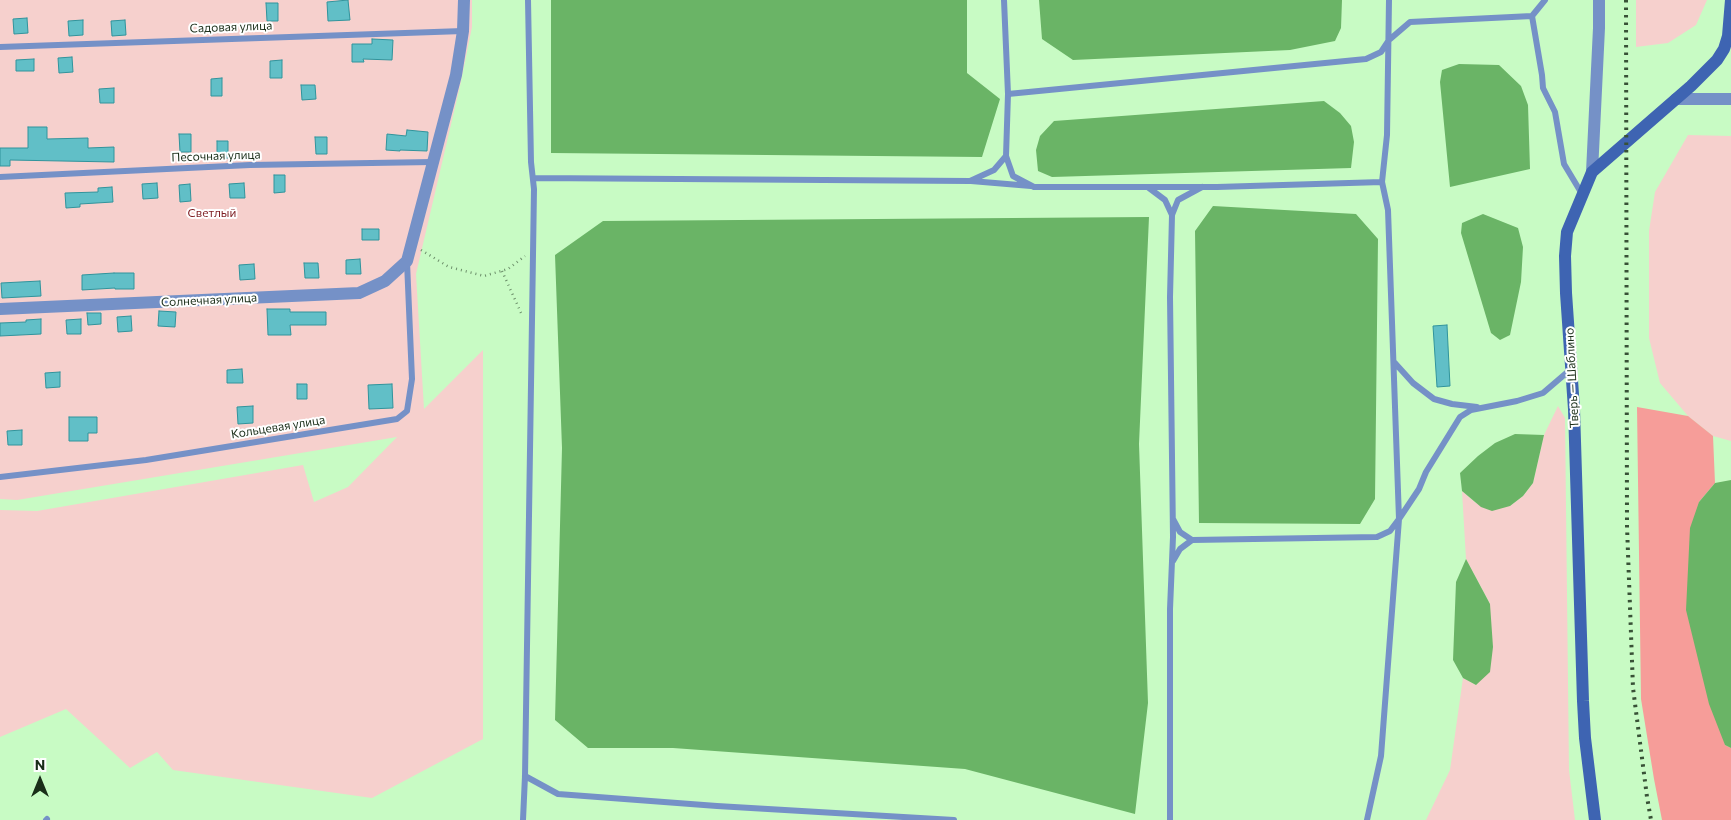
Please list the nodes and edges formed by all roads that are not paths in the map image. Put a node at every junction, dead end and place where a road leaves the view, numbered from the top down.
1 (464, 0) edge
2 (528, 0) edge
3 (1004, 0) edge
4 (1389, 0) edge
5 (1545, 0) edge
6 (1599, 0) edge
7 (1731, 0) edge
8 (1532, 16) junction
9 (463, 31) junction
10 (1389, 40) junction
11 (0, 47) edge
12 (1008, 94) junction
13 (1676, 99) junction
14 (1731, 100) edge
15 (1006, 156) junction
16 (432, 162) junction
17 (1592, 172) junction
18 (0, 177) edge
19 (533, 178) junction
20 (970, 181) junction
21 (1382, 182) junction
22 (1034, 187) junction
23 (1147, 187) junction
24 (1202, 187) junction
25 (1582, 194) junction
26 (1172, 215) junction
27 (407, 261) junction
28 (0, 309) edge
29 (1394, 362) junction
30 (1572, 368) junction
31 (1485, 408) junction
32 (0, 476) edge
33 (1173, 518) junction
34 (1399, 519) junction
35 (1192, 540) junction
36 (1172, 563) junction
37 (525, 776) junction
38 (522, 820) edge
39 (954, 820) edge
40 (1170, 820) edge
41 (1367, 820) edge
42 (1595, 820) edge

1 - 9 street
2 - 19 lane
3 - 12 lane
4 - 10 lane
5 - 8 lane
6 - 17 street
7 - 13 street, Тверь — Шаблино
8 - 10 lane
8 - 25 lane
9 - 11 lane, Садовая улица
9 - 16 street
10 - 12 lane
10 - 21 lane
12 - 15 lane
13 - 14 street
13 - 17 street, Тверь — Шаблино
15 - 20 lane
15 - 22 lane
16 - 18 lane, Песочная улица
16 - 27 street
17 - 25 street, Тверь — Шаблино
19 - 20 lane
19 - 37 lane
20 - 22 lane
21 - 24 lane
21 - 29 lane
22 - 23 lane
23 - 24 lane
23 - 26 lane
24 - 26 lane
25 - 30 street, Тверь — Шаблино
26 - 33 lane
27 - 28 street, Солнечная улица
27 - 32 lane, Кольцевая улица
29 - 31 lane
29 - 34 lane
30 - 31 lane
30 - 42 street, Тверь — Шаблино
31 - 34 lane
33 - 35 lane
33 - 36 lane
34 - 35 lane
34 - 41 lane
35 - 36 lane
36 - 40 lane
37 - 38 lane
37 - 39 lane

